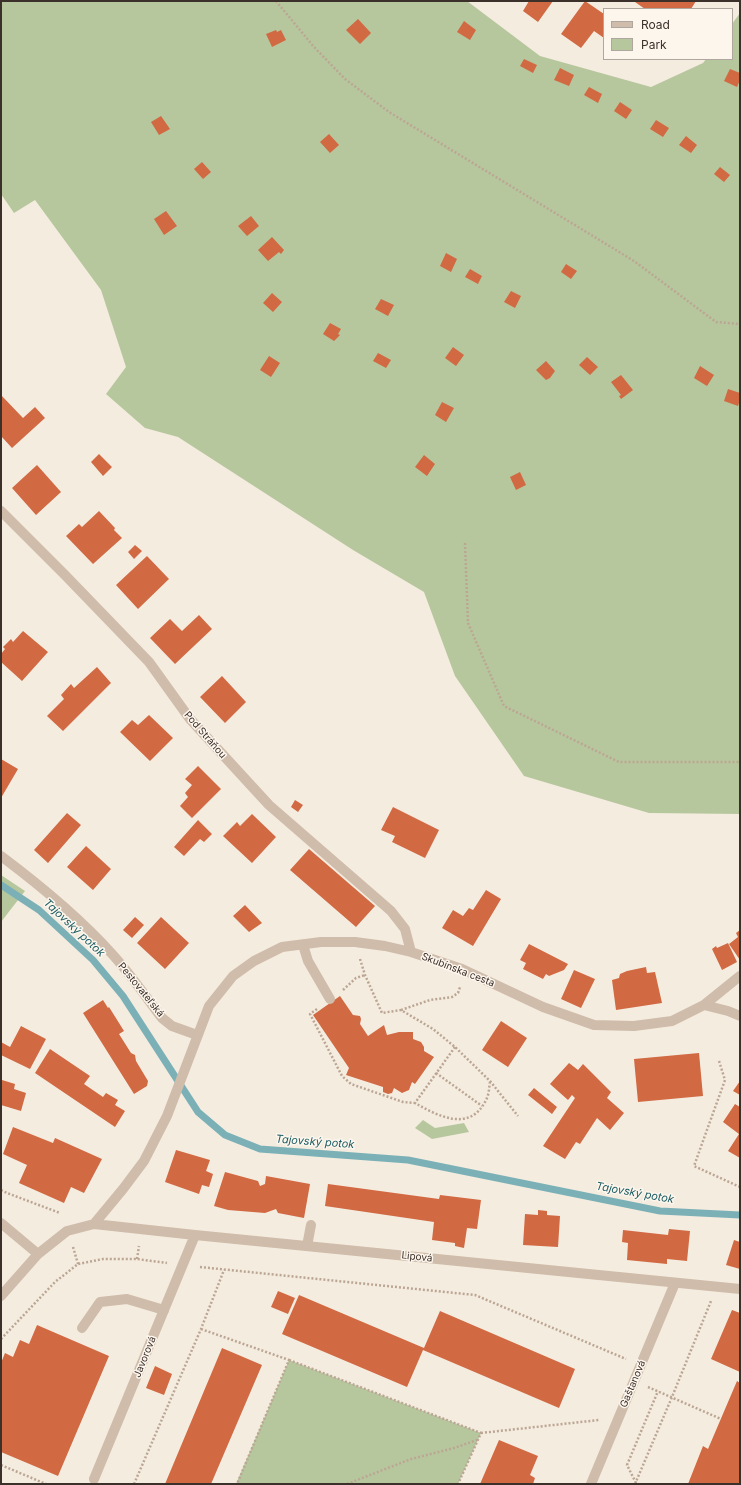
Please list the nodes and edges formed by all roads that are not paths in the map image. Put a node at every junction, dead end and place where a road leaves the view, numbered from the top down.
1 (1, 511) edge
2 (1, 856) edge
3 (303, 945) junction
4 (411, 952) junction
5 (740, 976) edge
6 (330, 999) road end
7 (704, 1005) junction
8 (740, 1016) edge
9 (197, 1035) junction
10 (1, 1223) edge
11 (94, 1224) junction
12 (311, 1225) dead end
13 (195, 1235) junction
14 (307, 1246) junction
15 (38, 1254) junction
16 (675, 1283) junction
17 (740, 1289) edge
18 (1, 1296) edge
19 (164, 1310) junction
20 (82, 1328) dead end
21 (94, 1479) dead end
22 (591, 1484) edge

1 - 4 street, Pod Stráňou
2 - 9 street, Pestovateľská
3 - 4 street, Skubínska cesta
3 - 6 street
3 - 9 street, Skubínska cesta
4 - 7 street, Skubínska cesta
5 - 7 street, Skubínska cesta
7 - 8 street
9 - 11 street, Skubínska cesta
10 - 15 street
11 - 13 street, Lipová
11 - 15 street
12 - 14 street
13 - 14 street, Lipová
13 - 19 street, Javorová
14 - 16 street, Lipová
15 - 18 street
16 - 17 street, Lipová
16 - 22 street, Gaštanová
19 - 20 street
19 - 21 street, Javorová

